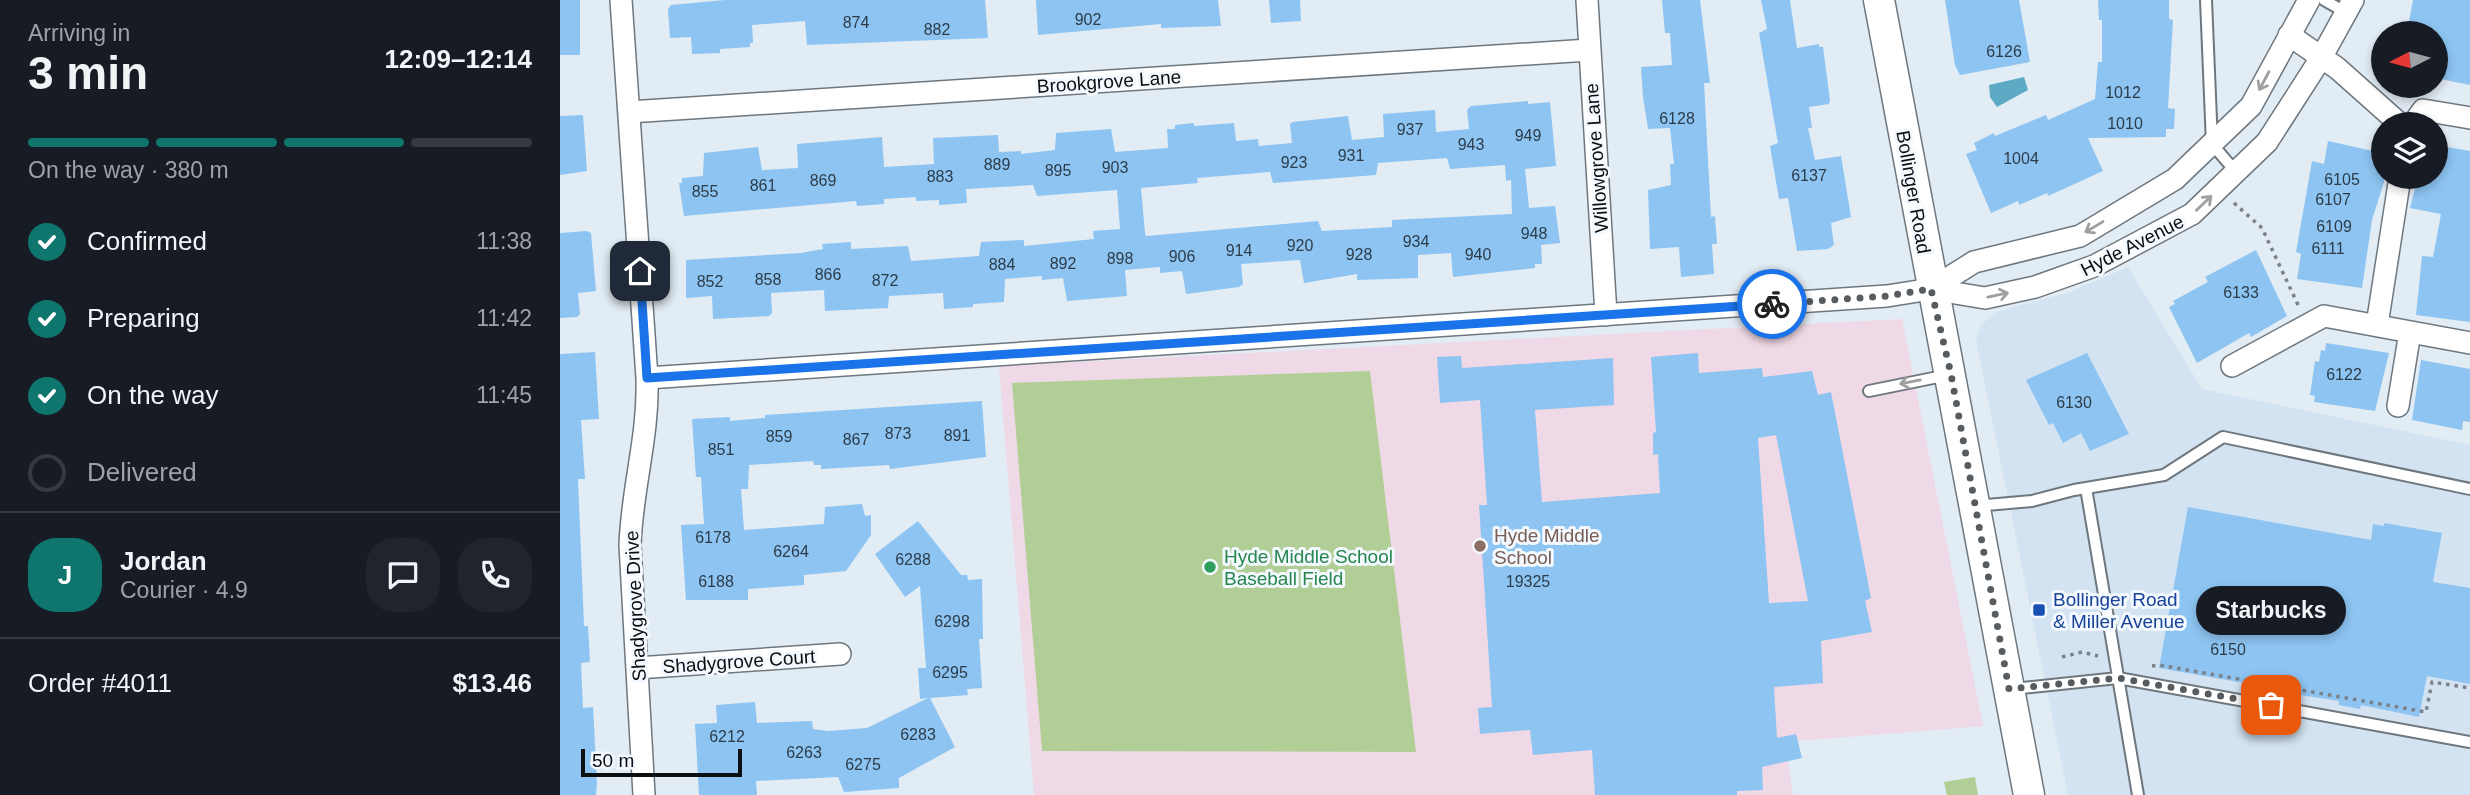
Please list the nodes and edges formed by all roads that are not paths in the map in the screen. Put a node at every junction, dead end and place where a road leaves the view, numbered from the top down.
1 (621, 0) edge
2 (1587, 0) edge
3 (1880, 0) edge
4 (2206, 0) edge
5 (2309, 0) edge
6 (2324, 0) edge
7 (2349, 6) edge
8 (2289, 34) junction
9 (1589, 50) junction
10 (2321, 58) junction
11 (629, 111) junction
12 (2386, 112) edge
13 (2448, 114) edge
14 (2470, 118) edge
15 (2212, 144) junction
16 (2236, 172) junction
17 (2398, 189) edge
18 (1931, 289) junction
19 (1606, 315) junction
20 (2377, 325) junction
21 (2410, 332) junction
22 (2470, 343) edge
23 (2232, 366) dead end
24 (1951, 374) junction
25 (647, 378) junction
26 (1869, 391) dead end
27 (2398, 406) dead end
28 (2086, 488) junction
29 (2470, 489) edge
30 (1975, 506) junction
31 (840, 654) dead end
32 (637, 668) junction
33 (2118, 678) junction
34 (2009, 689) junction
35 (2470, 742) edge
36 (644, 795) edge
37 (2029, 795) edge
38 (2138, 795) edge

1 - 11 street, Shadygrove Drive
2 - 9 street, Willowgrove Lane
3 - 18 main road, Bollinger Road
4 - 15 lane
5 - 8 street, Hyde Avenue
6 - 7 lane
7 - 10 street, Hyde Avenue
8 - 10 street
8 -> 15 street, Hyde Avenue
9 - 11 street, Brookgrove Lane
9 - 19 street, Willowgrove Lane
10 - 12 street
10 - 16 street, Hyde Avenue
11 - 25 street, Shadygrove Drive
13 - 14 street
15 - 16 lane
15 -> 18 street, Hyde Avenue
18 -> 16 street, Hyde Avenue
17 - 20 street
18 - 19 street, Hyde Avenue
18 - 24 main road, Bollinger Road
19 - 25 street, Hyde Avenue
20 - 21 street
20 - 23 street
21 - 22 street
21 - 27 street
24 -> 26 lane
24 - 30 main road, Bollinger Road
25 - 32 street, Shadygrove Drive
28 - 29 lane
28 - 30 lane
28 - 33 lane
30 - 34 main road, Bollinger Road
31 - 32 street, Shadygrove Court
32 - 36 street, Shadygrove Drive
33 - 34 lane
33 - 35 lane
33 - 38 lane
34 - 37 main road, Bollinger Road

